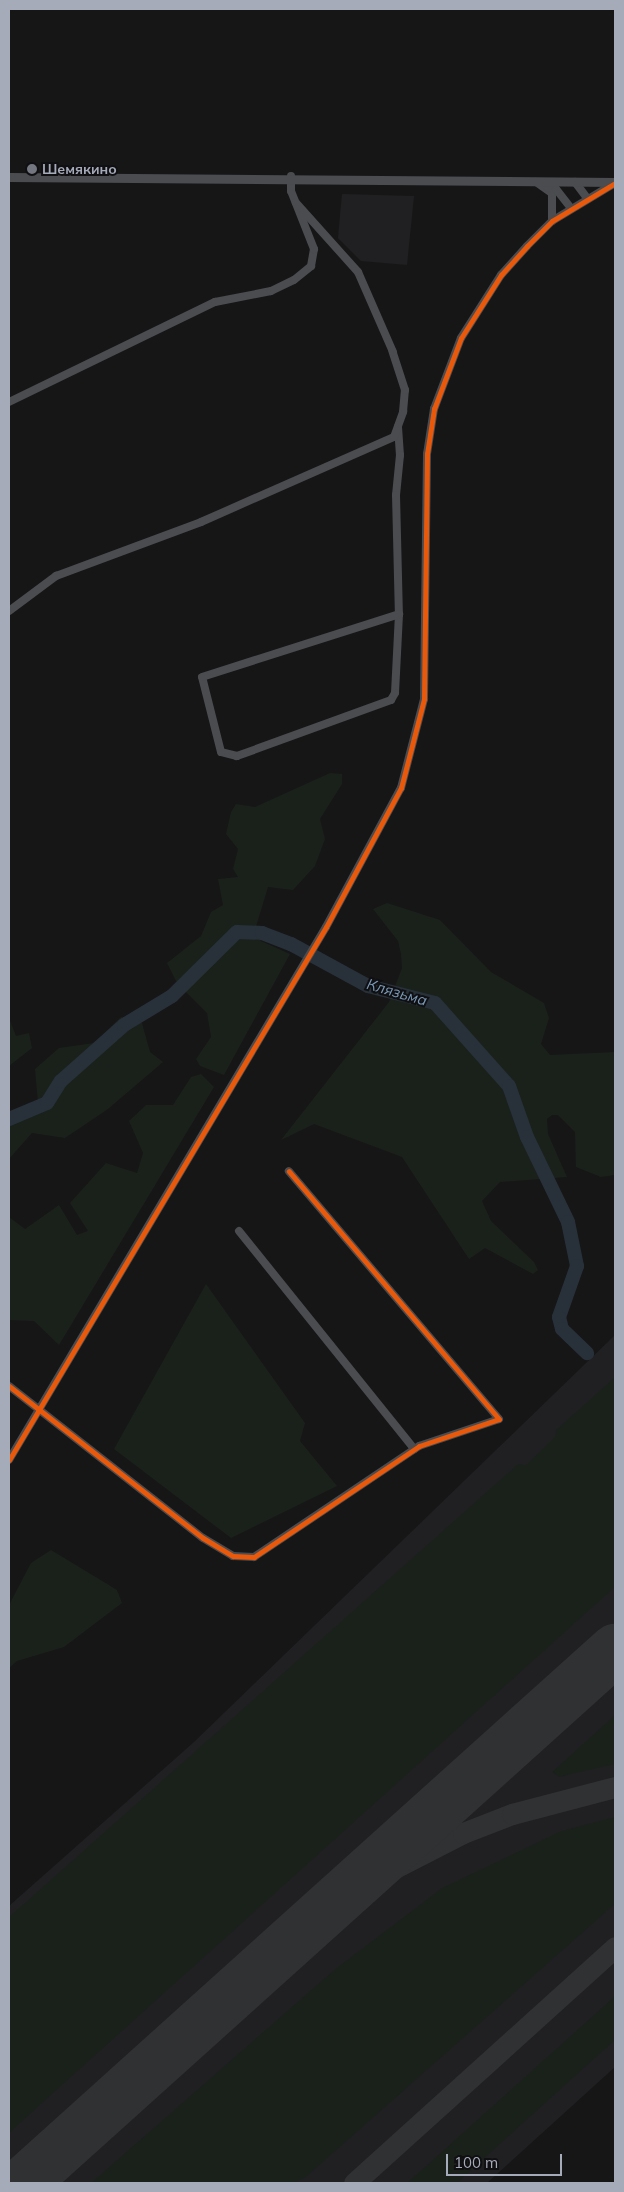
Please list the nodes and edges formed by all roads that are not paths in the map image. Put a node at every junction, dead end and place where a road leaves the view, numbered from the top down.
1 (291, 176) junction
2 (9, 177) edge
3 (532, 180) junction
4 (575, 182) junction
5 (615, 182) edge
6 (547, 187) junction
7 (587, 198) junction
8 (296, 203) junction
9 (571, 208) junction
10 (552, 221) junction
11 (9, 402) edge
12 (398, 427) junction
13 (9, 611) edge
14 (399, 614) junction
15 (289, 1171) dead end
16 (239, 1231) dead end
17 (9, 1386) edge
18 (40, 1406) junction
19 (414, 1449) junction
20 (9, 1460) edge

1 - 2 street
1 - 3 street
1 - 8 street
3 - 4 street
3 - 6 street
4 - 5 street
4 - 7 street
5 - 7 street
6 - 9 street
6 - 10 street
7 - 9 street
8 - 11 street
8 - 12 street
9 - 10 street
10 - 18 street
12 - 13 street
12 - 14 street
14 - 14 street
15 - 19 street
16 - 19 street
17 - 18 street
18 - 19 street
18 - 20 street

